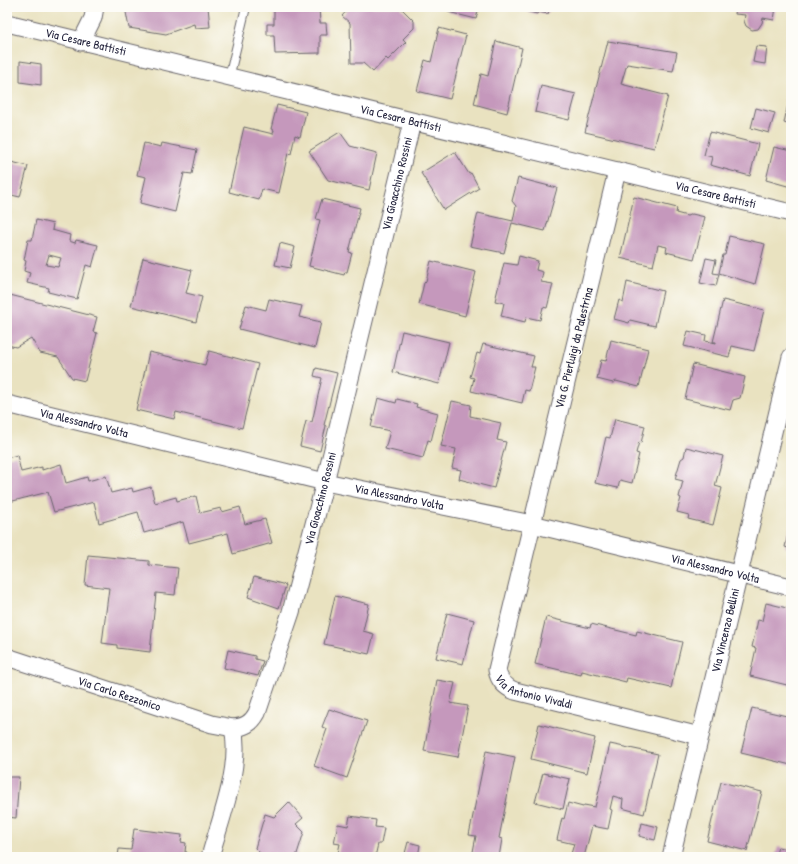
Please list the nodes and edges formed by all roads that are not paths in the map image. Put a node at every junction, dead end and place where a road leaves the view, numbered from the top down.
1 (95, 7) edge
2 (246, 7) edge
3 (8, 23) edge
4 (81, 42) junction
5 (229, 78) junction
6 (412, 122) junction
7 (617, 172) junction
8 (791, 213) edge
9 (791, 356) edge
10 (7, 404) edge
11 (325, 482) junction
12 (532, 524) junction
13 (739, 574) junction
14 (791, 586) edge
15 (7, 657) edge
16 (233, 728) junction
17 (700, 736) junction
18 (210, 857) edge
19 (671, 857) edge

1 - 4 street
2 - 5 lane
3 - 4 street, Via Cesare Battisti
4 - 5 street, Via Cesare Battisti
5 - 6 street, Via Cesare Battisti
6 - 7 street, Via Cesare Battisti
6 - 11 street, Via Gioacchino Rossini
7 - 8 street, Via Cesare Battisti
7 - 12 street, Via G. Pierluigi da Palestrina
9 - 13 street, Via Vincenzo Bellini
10 - 11 street, Via Alessandro Volta
11 - 12 street, Via Alessandro Volta
11 - 16 street, Via Gioacchino Rossini
12 - 13 street, Via Alessandro Volta
12 - 17 street, Via Antonio Vivaldi
13 - 14 street, Via Alessandro Volta
13 - 17 street, Via Vincenzo Bellini
15 - 16 street, Via Carlo Rezzonico
16 - 18 street
17 - 19 street, Via Vincenzo Bellini

